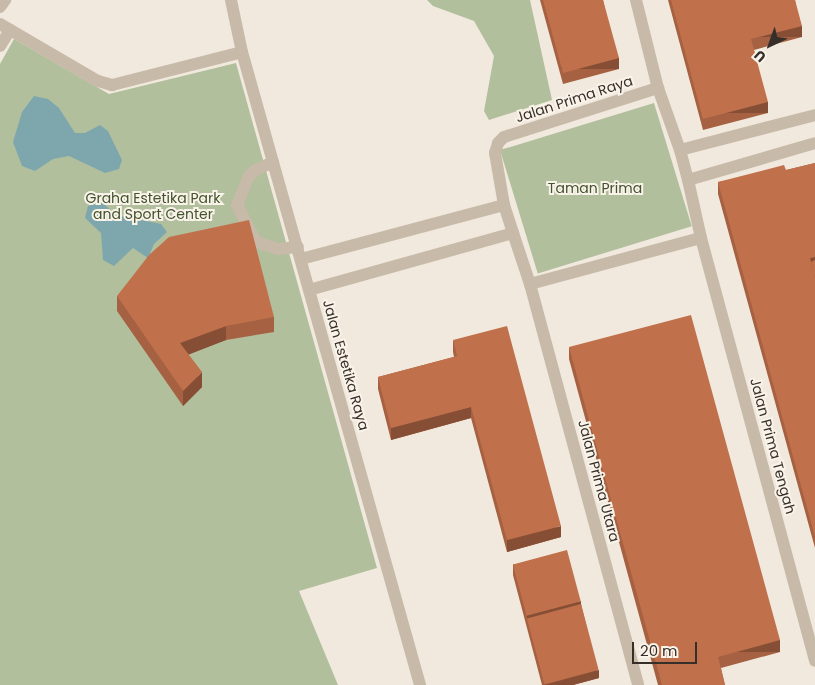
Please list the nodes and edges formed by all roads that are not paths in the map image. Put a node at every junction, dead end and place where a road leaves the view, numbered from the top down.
1 (5, 0) edge
2 (231, 0) edge
3 (636, 0) edge
4 (0, 7) edge
5 (5, 27) edge
6 (0, 46) edge
7 (242, 52) junction
8 (658, 88) junction
9 (815, 115) edge
10 (815, 143) edge
11 (680, 150) junction
12 (273, 162) junction
13 (688, 180) junction
14 (504, 206) junction
15 (513, 233) junction
16 (701, 238) junction
17 (299, 253) junction
18 (530, 284) junction
19 (309, 290) junction
20 (815, 661) edge
21 (420, 685) edge
22 (638, 685) edge

1 - 4 street
2 - 7 street, Jalan Estetika Raya
3 - 8 street
5 - 6 street
5 - 7 street
7 - 12 street, Jalan Estetika Raya
8 - 11 street
8 - 14 street, Jalan Prima Raya
9 - 11 street
10 - 13 street
11 - 13 street
12 - 17 street, Jalan Estetika Raya
12 - 17 street
13 - 16 street
14 - 15 street, Jalan Prima Raya
14 - 17 street
15 - 18 street, Jalan Prima Raya
15 - 19 street
16 - 18 street
16 - 20 street, Jalan Prima Tengah
17 - 19 street, Jalan Estetika Raya
18 - 22 street, Jalan Prima Utara
19 - 21 street, Jalan Estetika Raya

